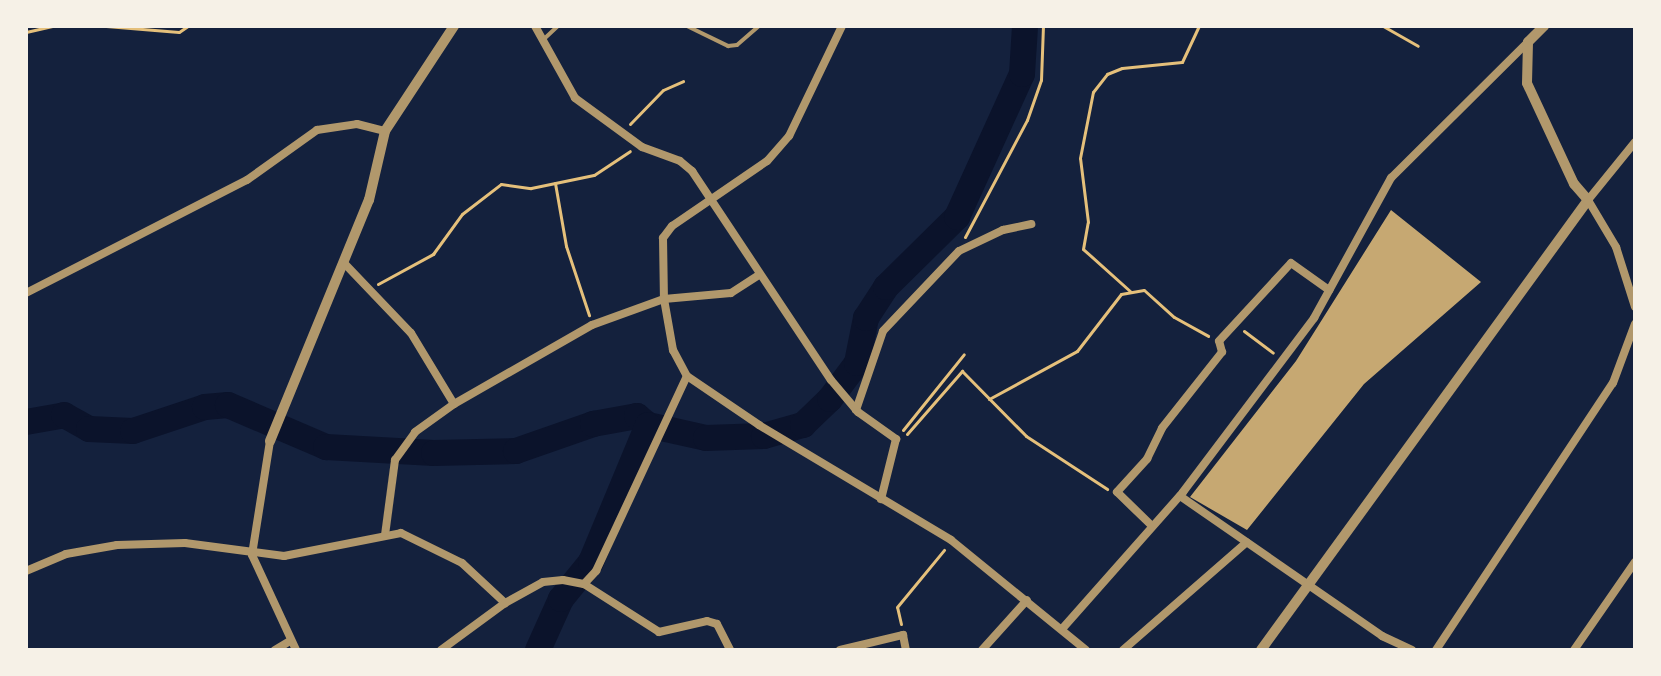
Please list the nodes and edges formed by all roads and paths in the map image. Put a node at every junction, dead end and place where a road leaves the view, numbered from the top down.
1 (53, 26) edge
2 (106, 26) edge
3 (188, 26) edge
4 (454, 26) edge
5 (535, 26) edge
6 (558, 26) edge
7 (687, 26) edge
8 (759, 26) edge
9 (842, 26) edge
10 (1043, 26) edge
11 (1199, 26) edge
12 (1383, 26) edge
13 (1544, 26) edge
14 (26, 32) edge
15 (544, 39) junction
16 (1528, 42) junction
17 (1418, 46) dead end
18 (683, 81) dead end
19 (385, 131) junction
20 (622, 132) junction
21 (1635, 142) edge
22 (642, 147) junction
23 (555, 183) junction
24 (1588, 200) junction
25 (713, 201) junction
26 (1031, 224) dead end
27 (959, 251) junction
28 (345, 264) junction
29 (759, 275) junction
30 (1329, 290) junction
31 (1131, 292) junction
32 (26, 293) edge
33 (373, 293) junction
34 (664, 299) junction
35 (1635, 299) edge
36 (1635, 307) edge
37 (1235, 324) junction
38 (1635, 324) edge
39 (592, 325) junction
40 (1219, 341) junction
41 (964, 354) dead end
42 (1282, 360) junction
43 (687, 376) junction
44 (989, 399) junction
45 (454, 404) junction
46 (856, 410) junction
47 (896, 439) junction
48 (270, 441) joint
49 (1117, 492) junction
50 (1180, 496) junction
51 (881, 499) junction
52 (1150, 524) junction
53 (385, 535) junction
54 (951, 540) junction
55 (1247, 542) junction
56 (252, 555) junction
57 (1635, 562) edge
58 (26, 571) edge
59 (584, 584) junction
60 (1309, 584) junction
61 (1027, 600) junction
62 (505, 603) junction
63 (1062, 629) junction
64 (903, 635) junction
65 (290, 641) junction
66 (275, 650) edge
67 (296, 650) edge
68 (441, 650) edge
69 (730, 650) edge
70 (840, 650) edge
71 (906, 650) edge
72 (982, 650) edge
73 (1086, 650) edge
74 (1123, 650) edge
75 (1261, 650) edge
76 (1412, 650) edge
77 (1436, 650) edge
78 (1574, 650) edge

1 - 14 path
2 - 3 path
4 - 19 street
5 - 15 street
6 - 15 lane
7 - 8 lane
9 - 25 street
10 - 27 path
11 - 31 path
12 - 17 path
13 - 16 street
15 - 20 street
16 - 24 street
16 - 30 street
18 - 20 path
19 - 28 street
19 - 32 street
20 - 22 street
21 - 24 street
22 - 23 path
22 - 25 street
23 - 33 path
23 - 39 path
24 - 35 street
24 - 60 street
25 - 29 street
25 - 34 street
26 - 27 street
27 - 46 street
28 - 33 street
28 - 48 street
29 - 34 street
29 - 46 street
30 - 37 street
30 - 42 street
31 - 40 path
31 - 44 path
33 - 45 street
34 - 39 street
34 - 43 street
35 - 36 street
37 - 40 street
37 - 42 path
38 - 77 street
39 - 45 street
40 - 49 street
41 - 47 path
42 - 50 street
43 - 51 street
43 - 59 street
44 - 47 path
44 - 49 path
45 - 53 street
46 - 47 street
47 - 51 street
48 - 56 street
49 - 52 street
50 - 52 street
50 - 55 street
51 - 54 street
52 - 63 street
53 - 56 street
53 - 62 street
54 - 61 street
54 - 64 path
55 - 60 street
55 - 74 street
56 - 58 street
56 - 65 street
57 - 78 street
59 - 62 street
59 - 69 street
60 - 75 street
60 - 76 street
61 - 63 street
61 - 72 street
62 - 68 street
63 - 73 street
64 - 70 street
64 - 71 street
65 - 66 street
65 - 67 street

